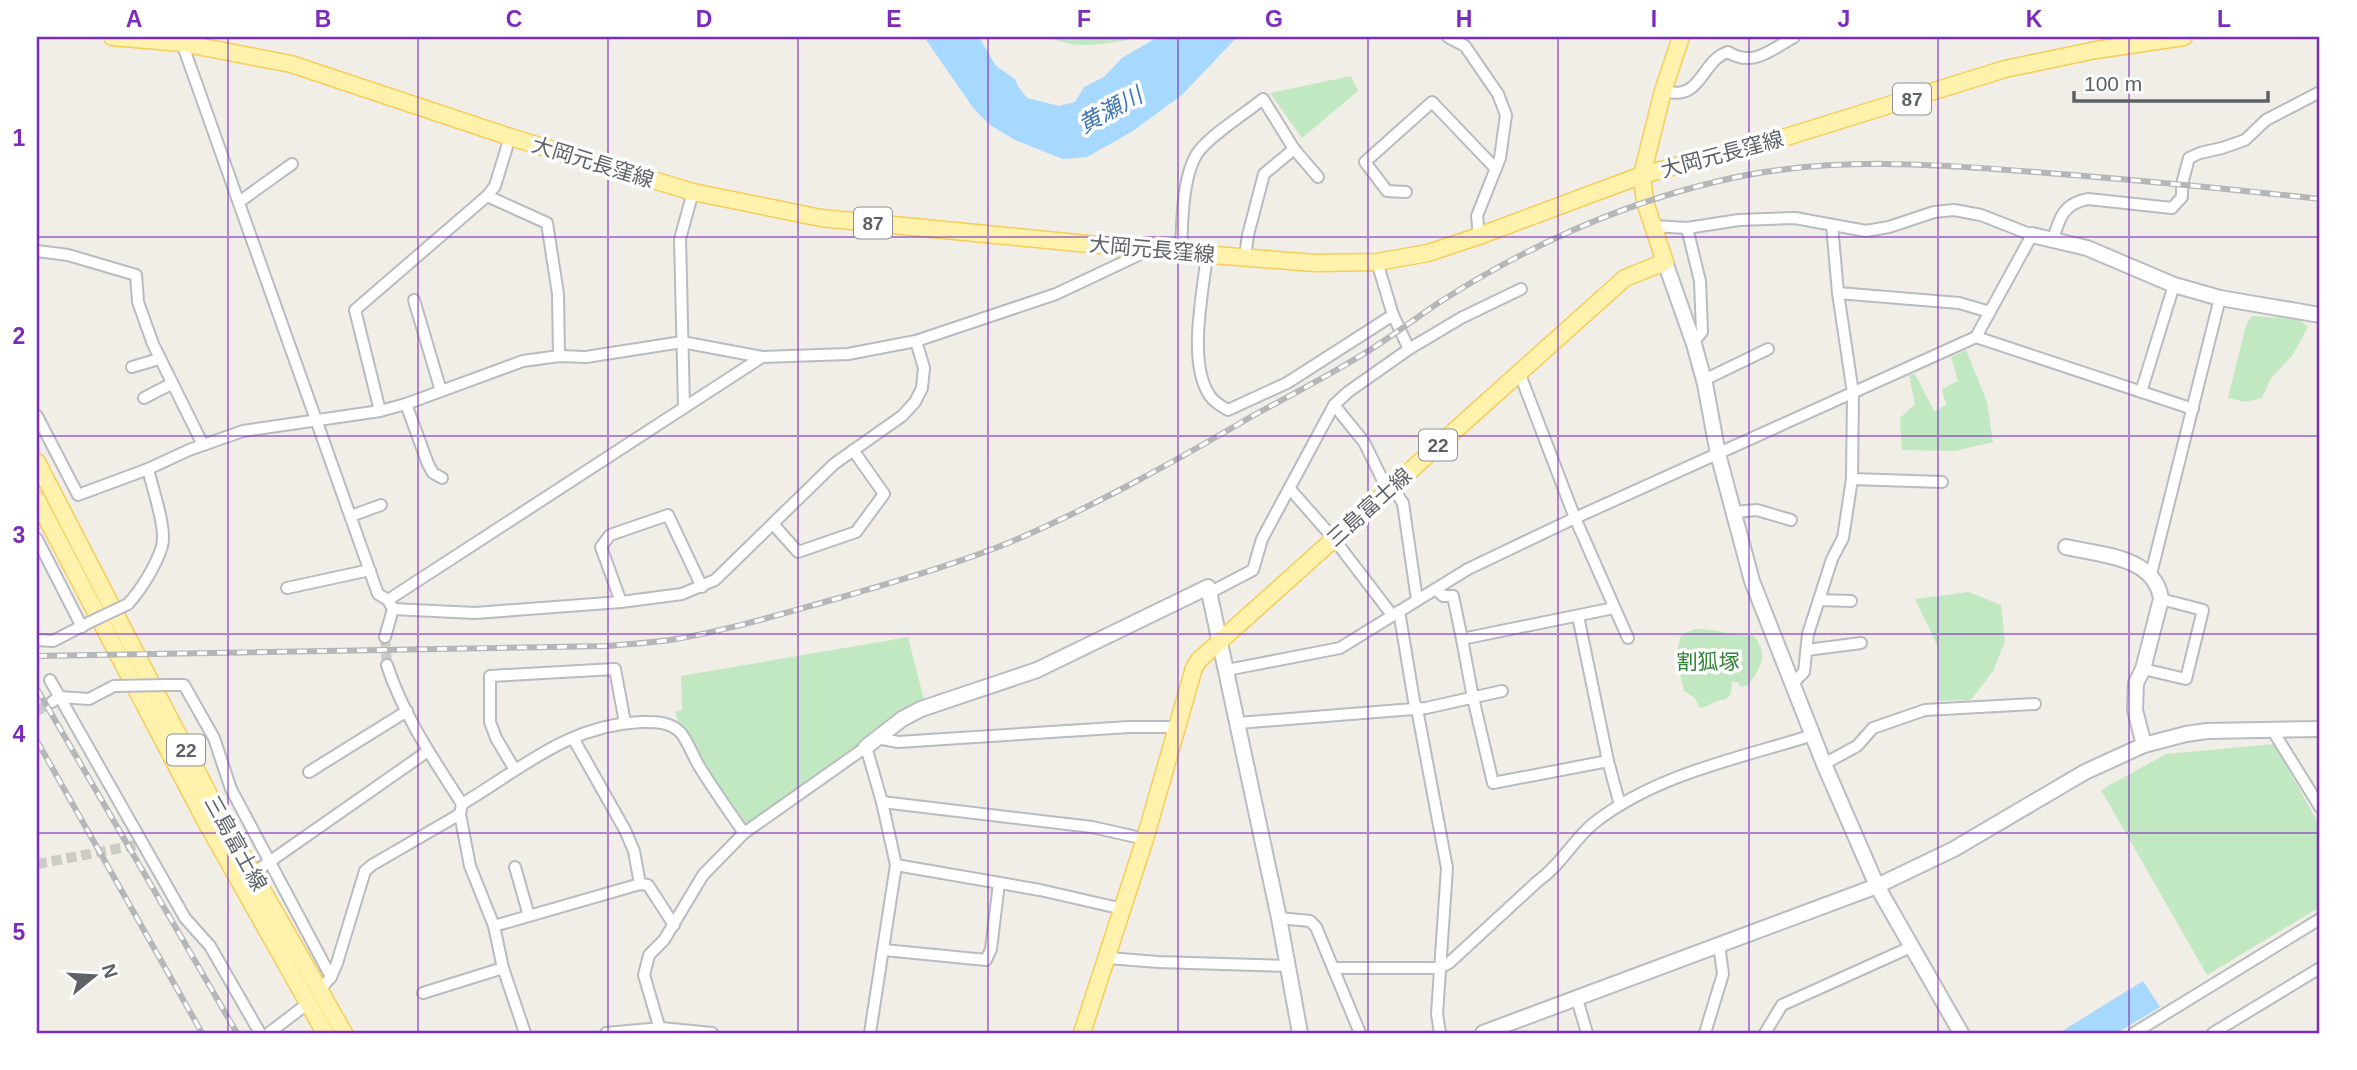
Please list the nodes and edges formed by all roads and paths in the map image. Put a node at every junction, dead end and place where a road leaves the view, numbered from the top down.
1 (122, 37) edge
2 (1448, 37) edge
3 (1681, 37) edge
4 (1794, 37) edge
5 (2184, 37) edge
6 (182, 43) junction
7 (1663, 91) junction
8 (2320, 92) edge
9 (510, 137) junction
10 (1294, 149) junction
11 (292, 164) dead end
12 (1496, 169) junction
13 (1642, 175) junction
14 (1318, 177) dead end
15 (693, 192) junction
16 (1406, 192) dead end
17 (487, 196) junction
18 (239, 202) junction
19 (1832, 225) junction
20 (1653, 226) junction
21 (1687, 228) junction
22 (2032, 234) junction
23 (1479, 236) junction
24 (2053, 240) junction
25 (1150, 250) junction
26 (37, 251) edge
27 (1181, 252) junction
28 (1207, 254) junction
29 (1245, 257) junction
30 (1377, 262) junction
31 (1665, 262) junction
32 (2174, 285) junction
33 (1521, 289) dead end
34 (1838, 293) junction
35 (2220, 298) junction
36 (414, 300) dead end
37 (1990, 312) junction
38 (2320, 314) edge
39 (1393, 315) junction
40 (1976, 337) junction
41 (916, 341) junction
42 (682, 342) junction
43 (1693, 342) junction
44 (1409, 349) junction
45 (1768, 349) dead end
46 (559, 356) junction
47 (762, 357) junction
48 (159, 359) junction
49 (132, 367) dead end
50 (1519, 372) junction
51 (1704, 380) junction
52 (171, 384) junction
53 (440, 391) junction
54 (2141, 392) junction
55 (1853, 393) junction
56 (144, 398) dead end
57 (406, 404) junction
58 (1335, 405) junction
59 (684, 406) junction
60 (2193, 409) junction
61 (380, 411) junction
62 (37, 416) edge
63 (318, 421) junction
64 (203, 445) junction
65 (853, 450) junction
66 (1718, 454) junction
67 (37, 463) edge
68 (148, 469) junction
69 (442, 478) dead end
70 (1852, 479) junction
71 (1942, 482) dead end
72 (1290, 489) junction
73 (1390, 489) junction
74 (37, 500) edge
75 (381, 505) dead end
76 (1734, 512) junction
77 (351, 516) junction
78 (1575, 518) junction
79 (1791, 520) dead end
80 (773, 524) junction
81 (1334, 539) junction
82 (37, 540) edge
83 (2066, 547) dead end
84 (370, 569) junction
85 (2151, 574) junction
86 (702, 587) junction
87 (287, 588) dead end
88 (1436, 589) junction
89 (1209, 593) junction
90 (2161, 599) junction
91 (1417, 600) junction
92 (1819, 600) junction
93 (1851, 601) dead end
94 (621, 602) junction
95 (391, 605) junction
96 (1614, 608) junction
97 (1396, 613) junction
98 (1578, 616) junction
99 (84, 626) junction
100 (385, 637) tunnel mouth
101 (1628, 638) dead end
102 (1462, 639) junction
103 (37, 640) edge
104 (1220, 641) junction
105 (1861, 643) dead end
106 (1807, 650) junction
107 (387, 665) tunnel mouth
108 (2143, 669) junction
109 (1227, 670) junction
110 (50, 680) dead end
111 (1793, 683) junction
112 (1502, 691) dead end
113 (1473, 698) junction
114 (56, 700) junction
115 (2035, 704) dead end
116 (1417, 709) junction
117 (407, 711) junction
118 (625, 723) junction
119 (1238, 723) junction
120 (1177, 727) junction
121 (2320, 729) edge
122 (2273, 731) junction
123 (1813, 735) junction
124 (573, 738) junction
125 (871, 743) junction
126 (2144, 745) junction
127 (428, 751) junction
128 (1608, 761) junction
129 (1824, 764) junction
130 (515, 770) junction
131 (309, 772) dead end
132 (882, 802) junction
133 (1620, 806) junction
134 (2320, 807) edge
135 (461, 809) junction
136 (744, 833) junction
137 (1145, 839) junction
138 (269, 864) junction
139 (895, 865) junction
140 (515, 867) dead end
141 (252, 874) junction
142 (999, 883) junction
143 (640, 884) junction
144 (1877, 886) junction
145 (1123, 909) junction
146 (529, 916) junction
147 (1279, 918) junction
148 (2320, 919) edge
149 (674, 925) junction
150 (494, 926) junction
151 (1719, 945) junction
152 (1911, 947) junction
153 (884, 950) junction
154 (1108, 958) junction
155 (1288, 966) junction
156 (503, 968) junction
157 (1333, 968) junction
158 (1439, 968) junction
159 (2320, 968) edge
160 (331, 978) junction
161 (423, 993) dead end
162 (313, 998) junction
163 (1577, 999) junction
164 (661, 1031) edge
165 (260, 1033) edge
166 (269, 1033) edge
167 (325, 1033) edge
168 (344, 1033) edge
169 (526, 1033) edge
170 (606, 1033) edge
171 (712, 1033) edge
172 (870, 1033) edge
173 (1082, 1033) edge
174 (1300, 1033) edge
175 (1360, 1033) edge
176 (1440, 1033) edge
177 (1483, 1033) edge
178 (1587, 1033) edge
179 (1705, 1033) edge
180 (1765, 1033) edge
181 (1961, 1033) edge
182 (2134, 1033) edge
183 (2213, 1033) edge

1 - 6 main road, 大岡元長窪線 / 87
2 - 12 street
3 - 7 main road
4 - 7 street
5 - 13 main road, 大岡元長窪線 / 87
6 - 9 main road, 大岡元長窪線 / 87
6 - 18 street
7 - 13 main road
8 - 24 street
9 - 15 main road, 大岡元長窪線 / 87
9 - 17 street
10 - 14 street
10 - 27 street
10 - 29 street
11 - 18 street
12 - 16 street
12 - 23 street
13 - 20 main road
13 - 23 main road, 大岡元長窪線 / 87
15 - 25 main road, 大岡元長窪線 / 87
15 - 42 street
17 - 46 street
17 - 61 street
18 - 63 street
19 - 21 street
19 - 22 street
19 - 34 street
20 - 21 street
20 - 31 main road
21 - 43 street
22 - 24 street
22 - 37 street
23 - 30 main road, 大岡元長窪線 / 87
24 - 32 street
25 - 27 main road, 大岡元長窪線 / 87
25 - 41 street
26 - 48 street
27 - 28 main road, 大岡元長窪線 / 87
28 - 29 main road, 大岡元長窪線 / 87
28 - 39 street
29 - 30 main road, 大岡元長窪線 / 87
30 - 39 street
31 - 43 street
31 - 50 main road, 三島富士線 / 22
32 - 35 street
32 - 54 street
33 - 44 street
34 - 37 street
34 - 55 street
35 - 38 street
35 - 60 street
36 - 53 street
37 - 40 street
39 - 44 street
40 - 54 street
40 - 55 street
41 - 47 street
41 - 65 street
42 - 46 street
42 - 47 street
42 - 59 street
43 - 51 street
44 - 58 street
45 - 51 street
46 - 53 street
47 - 59 street
48 - 49 street
48 - 52 street
50 - 73 main road, 三島富士線 / 22
50 - 78 street
51 - 66 street
52 - 56 street
52 - 64 street
53 - 57 street
54 - 60 street
55 - 66 street
55 - 70 street
57 - 61 street
57 - 69 street
58 - 72 street
58 - 73 street
59 - 95 street
60 - 85 street
61 - 63 street
62 - 68 street
63 - 64 street
63 - 77 street
64 - 68 street
65 - 80 street
65 - 80 street
66 - 76 street
66 - 78 street
67 - 141 main road, 三島富士線 / 22
68 - 99 street, bridge
70 - 71 street
70 - 92 street
72 - 81 street
72 - 89 street
73 - 81 main road, 三島富士線 / 22
73 - 91 street
74 - 162 main road, 三島富士線 / 22
75 - 77 street
76 - 79 street
76 - 111 street
77 - 84 street
78 - 88 street
78 - 96 street
80 - 86 street
81 - 97 street
81 - 104 main road, 三島富士線 / 22
82 - 99 street
83 - 85 street
84 - 87 street
84 - 95 street
85 - 90 street
86 - 94 street
86 - 94 street
88 - 91 street
88 - 102 street
89 - 104 street
89 - 125 street
90 - 108 street
90 - 108 street
91 - 97 street
92 - 93 street
92 - 106 street
94 - 95 street
95 - 100 street
96 - 98 street
96 - 101 street
97 - 109 street
97 - 116 street
98 - 102 street
98 - 128 street
99 - 103 street
102 - 113 street
104 - 109 street
104 - 120 main road, 三島富士線 / 22
105 - 106 street
106 - 111 street
107 - 117 street
108 - 126 street
109 - 119 street
110 - 114 street
111 - 123 street
112 - 113 street
113 - 116 street
113 - 128 street
114 - 138 street, bridge
114 - 165 street
115 - 129 street
116 - 119 street
116 - 158 street
117 - 127 street
117 - 131 street
118 - 124 street
118 - 130 street
118 - 136 street
119 - 147 street
120 - 125 street
120 - 137 main road, 三島富士線 / 22
121 - 122 street
122 - 126 street
122 - 134 street
123 - 129 street
123 - 133 street
124 - 130 street
124 - 143 street
125 - 132 street
125 - 136 street
126 - 144 street
127 - 135 street
127 - 138 street
128 - 133 street
129 - 144 street
130 - 135 street
132 - 137 street
132 - 139 street
133 - 158 street
135 - 150 street
135 - 160 street
136 - 149 street
137 - 145 main road, 三島富士線 / 22
138 - 141 street
138 - 160 street
139 - 142 street
139 - 153 street
140 - 146 street
141 - 162 main road, 三島富士線 / 22
142 - 145 street
142 - 153 street
143 - 146 street
143 - 149 street
144 - 151 street
144 - 152 street
145 - 154 main road, 三島富士線 / 22
146 - 150 street
147 - 155 street
147 - 157 street
148 - 182 street
149 - 164 street
150 - 156 street
151 - 163 street
151 - 179 street
152 - 180 street
152 - 181 street
153 - 172 street
154 - 155 street
154 - 173 main road, 三島富士線 / 22
155 - 174 street
156 - 161 street
156 - 169 street
157 - 158 street
157 - 175 street
158 - 176 street
159 - 183 street
160 - 162 street
162 - 166 street
162 - 167 main road, 三島富士線 / 22
162 - 168 main road, 三島富士線 / 22
163 - 177 street
163 - 178 street
164 - 170 street
164 - 171 street

